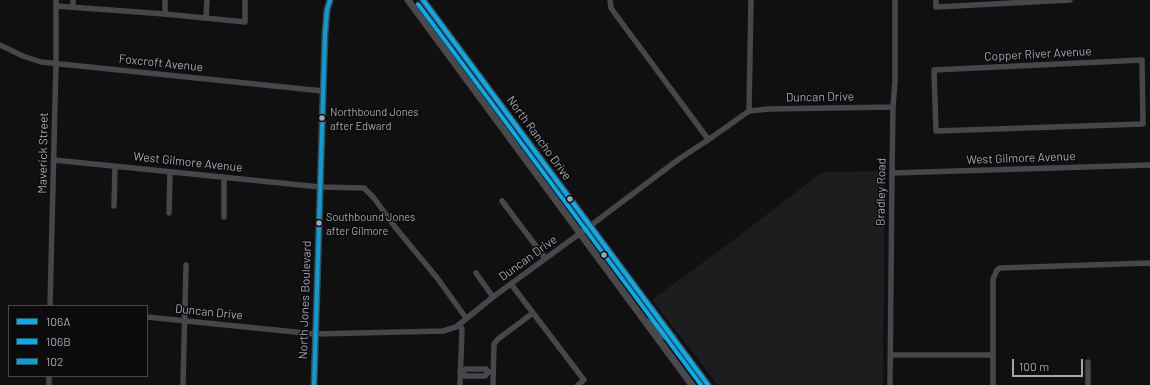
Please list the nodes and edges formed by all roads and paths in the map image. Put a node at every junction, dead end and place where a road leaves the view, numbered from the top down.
1 (165, 0) edge
2 (207, 0) edge
3 (245, 0) edge
4 (330, 0) edge
5 (408, 0) edge
6 (424, 0) edge
7 (610, 0) edge
8 (751, 0) edge
9 (895, 0) edge
10 (936, 0) edge
11 (1070, 0) edge
12 (56, 3) edge
13 (73, 3) edge
14 (165, 14) junction
15 (206, 18) junction
16 (0, 45) edge
17 (56, 63) junction
18 (1150, 87) edge
19 (1142, 88) junction
20 (323, 91) junction
21 (893, 107) junction
22 (749, 111) junction
23 (708, 139) junction
24 (54, 160) junction
25 (115, 166) junction
26 (1150, 166) edge
27 (170, 172) junction
28 (892, 173) junction
29 (224, 177) junction
30 (320, 187) junction
31 (502, 201) dead end
32 (114, 206) dead end
33 (169, 213) dead end
34 (224, 217) dead end
35 (590, 226) junction
36 (580, 233) junction
37 (546, 258) junction
38 (1150, 263) edge
39 (186, 265) dead end
40 (476, 274) dead end
41 (511, 284) junction
42 (493, 297) junction
43 (50, 305) edge
44 (532, 313) junction
45 (148, 317) edge
46 (466, 318) junction
47 (184, 321) junction
48 (645, 321) junction
49 (459, 325) junction
50 (315, 334) junction
51 (673, 337) junction
52 (683, 352) junction
53 (670, 355) junction
54 (891, 355) junction
55 (993, 355) junction
56 (1088, 362) dead end
57 (462, 372) junction
58 (491, 372) junction
59 (183, 385) edge
60 (314, 385) edge
61 (460, 385) edge
62 (493, 385) edge
63 (578, 385) edge
64 (692, 385) edge
65 (708, 385) edge
66 (890, 385) edge
67 (993, 385) edge
68 (1088, 385) edge

1 - 14 street
2 - 15 street
3 - 15 street
4 - 20 main road, North Jones Boulevard
5 - 36 main road, North Rancho Drive
6 - 35 main road, North Rancho Drive
7 - 23 street
8 - 22 street
9 - 21 street, Bradley Road
10 - 11 street
12 - 13 street
12 - 17 street, Maverick Street
13 - 14 street
14 - 15 street
16 - 17 street, Foxcroft Avenue
17 - 20 street, Foxcroft Avenue
17 - 24 street, Maverick Street
18 - 19 street
19 - 19 street, Copper River Avenue
20 - 30 main road, North Jones Boulevard
21 - 22 street, Duncan Drive
21 - 28 street, Bradley Road
22 - 23 street, Duncan Drive
23 - 35 street, Duncan Drive
24 - 25 street, West Gilmore Avenue
24 - 43 street, Maverick Street
25 - 27 street, West Gilmore Avenue
25 - 32 street
26 - 28 street, West Gilmore Avenue
27 - 29 street, West Gilmore Avenue
27 - 33 street
28 - 54 street, Bradley Road
29 - 30 street, West Gilmore Avenue
29 - 34 street
30 - 46 street, West Gilmore Avenue
30 - 50 main road, North Jones Boulevard
31 - 37 street
35 - 36 street, Duncan Drive
35 - 51 main road, North Rancho Drive
36 - 37 street, Duncan Drive
36 - 48 main road, North Rancho Drive
37 - 41 street, Duncan Drive
38 - 55 street
39 - 47 street
40 - 42 street
41 - 42 street, Duncan Drive
41 - 44 street
42 - 46 street, Duncan Drive
44 - 58 street
44 - 63 street
45 - 47 street, Duncan Drive
46 - 49 street, Duncan Drive
47 - 50 street, Duncan Drive
47 - 59 street
48 - 51 main road
48 - 53 main road, North Rancho Drive
49 - 50 street, Duncan Drive
49 - 57 street
50 - 60 main road, North Jones Boulevard
51 - 52 main road, North Rancho Drive
52 - 53 main road
52 - 65 main road, North Rancho Drive
53 - 64 main road, North Rancho Drive
54 - 55 street
54 - 66 street, Bradley Road
55 - 67 street
56 - 68 street
57 - 58 street
57 - 61 street
58 - 62 street

